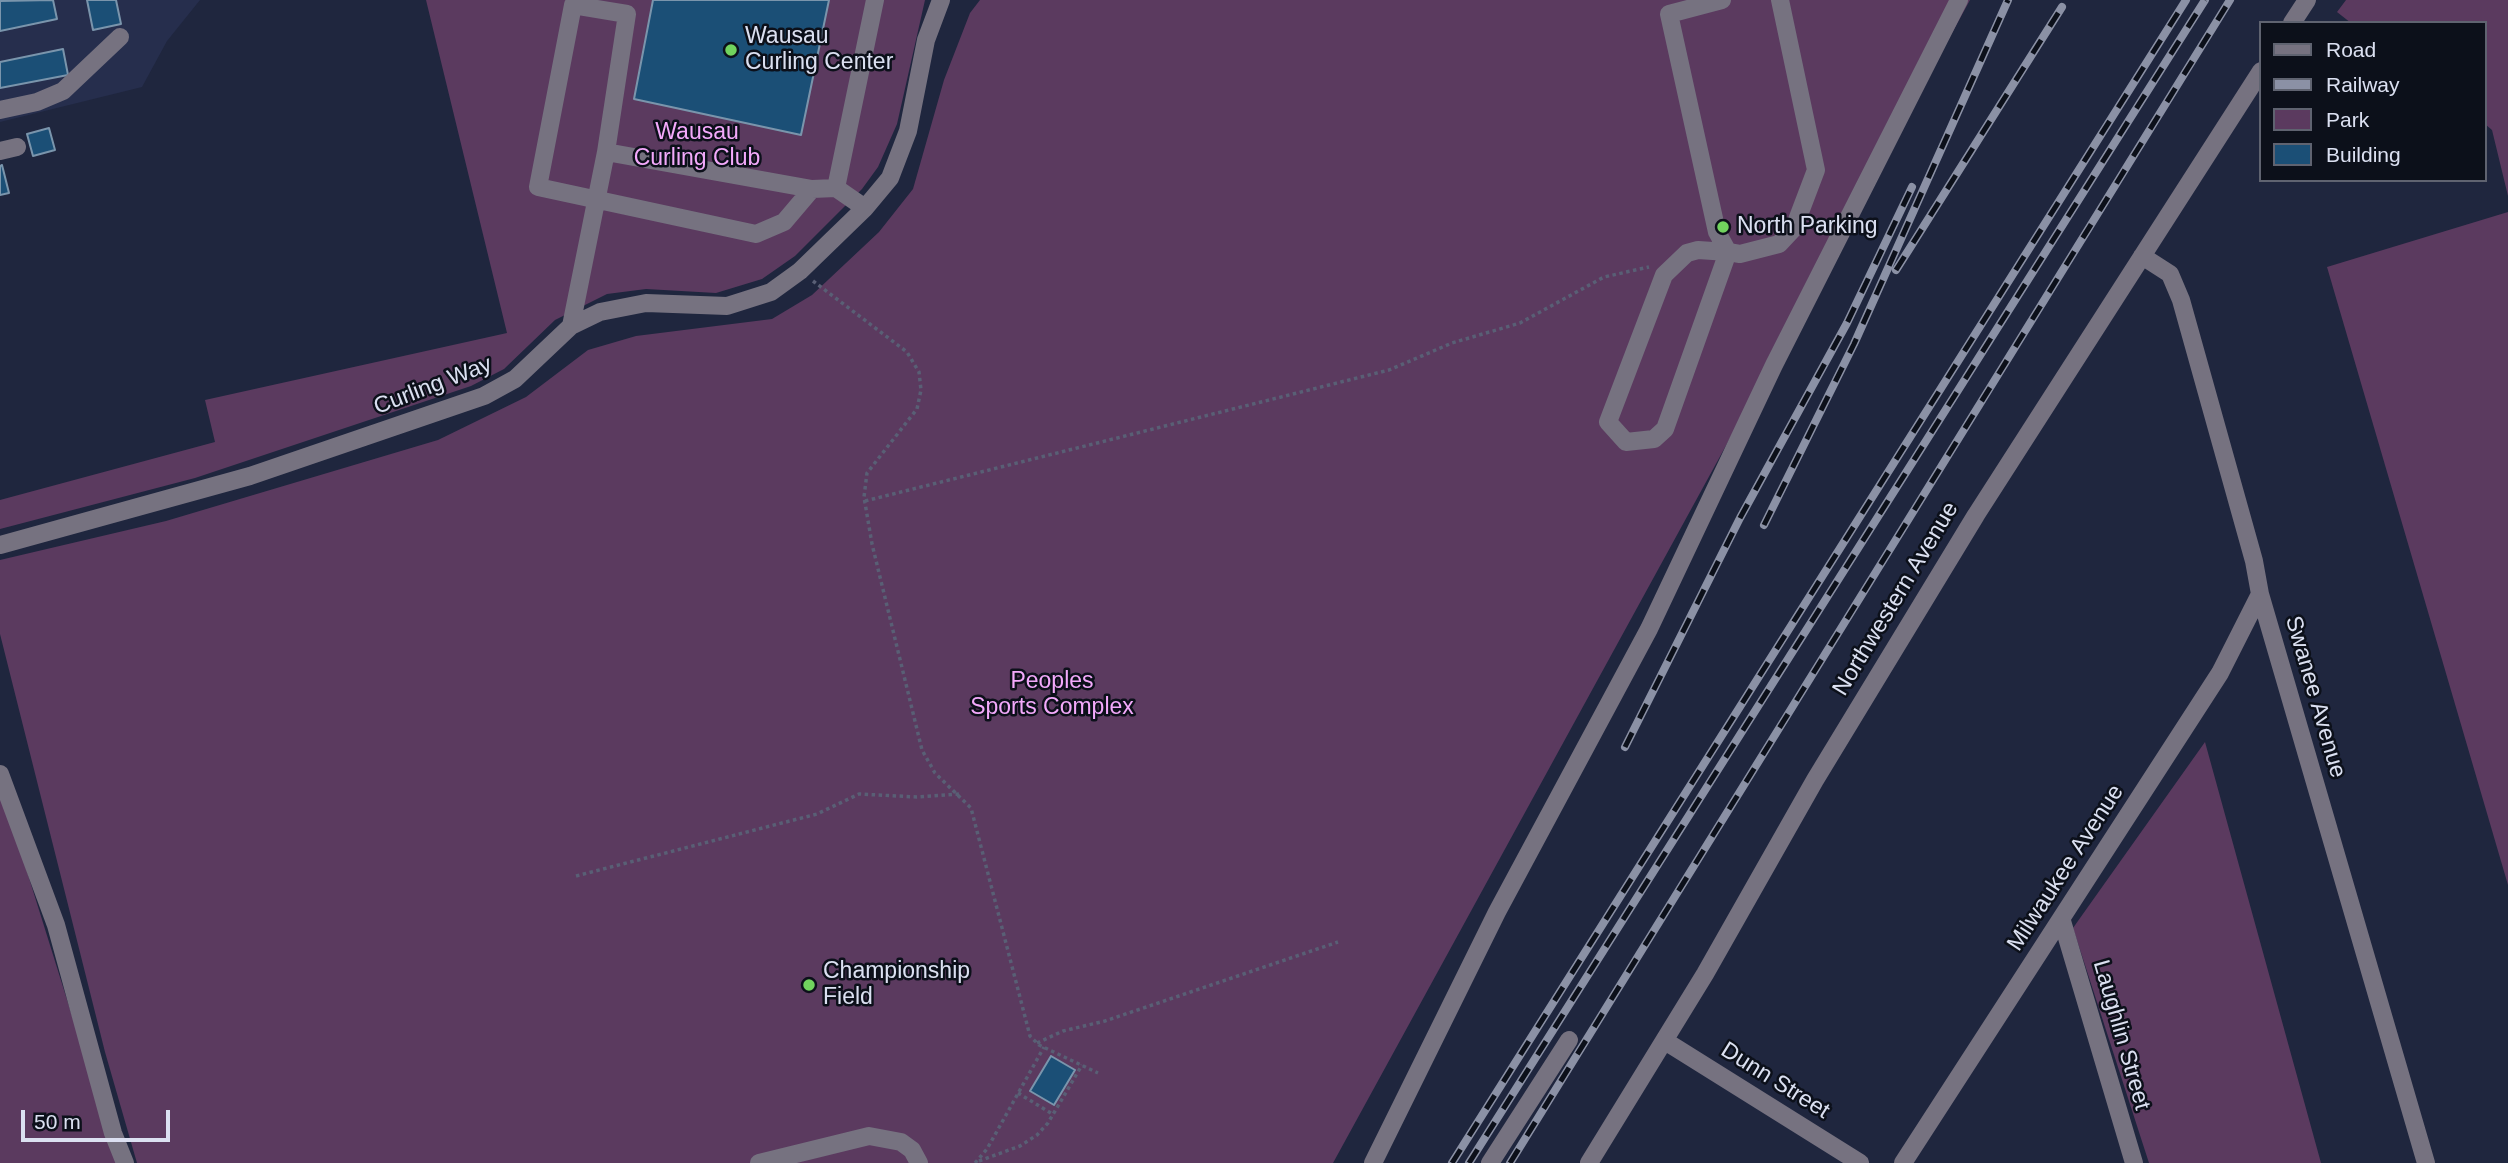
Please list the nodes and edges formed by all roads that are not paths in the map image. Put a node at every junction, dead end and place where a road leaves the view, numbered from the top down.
1 (876, 0) edge
2 (941, 0) edge
3 (1721, 0) edge
4 (1780, 0) edge
5 (1959, 0) edge
6 (2307, 0) edge
7 (2293, 21) edge
8 (120, 37) dead end
9 (2260, 73) edge
10 (0, 110) edge
11 (606, 152) junction
12 (836, 188) junction
13 (812, 189) junction
14 (597, 199) junction
15 (865, 208) junction
16 (1728, 252) junction
17 (2143, 256) junction
18 (570, 326) junction
19 (0, 545) edge
20 (2260, 594) junction
21 (0, 774) edge
22 (2062, 921) junction
23 (1569, 1040) dead end
24 (1665, 1041) junction
25 (125, 1163) edge
26 (759, 1163) edge
27 (919, 1163) edge
28 (1373, 1163) edge
29 (1490, 1163) edge
30 (1589, 1163) edge
31 (1860, 1163) edge
32 (1903, 1163) edge
33 (2134, 1163) edge
34 (2426, 1163) edge

1 - 12 street
2 - 15 street, Curling Way
3 - 16 street
4 - 16 street
5 - 28 street
6 - 7 street
8 - 10 street
9 - 17 street, Northwestern Avenue
11 - 13 street
11 - 14 street
11 - 14 street
12 - 13 street
12 - 15 street
13 - 14 street
14 - 18 street
15 - 18 street, Curling Way
16 - 16 street
17 - 20 street, Swanee Avenue
17 - 24 street, Northwestern Avenue
18 - 19 street, Curling Way
20 - 22 street, Milwaukee Avenue
20 - 34 street, Swanee Avenue
21 - 25 street
22 - 32 street, Milwaukee Avenue
22 - 33 street, Laughlin Street
23 - 29 street
24 - 30 street, Northwestern Avenue
24 - 31 street, Dunn Street
26 - 27 street

